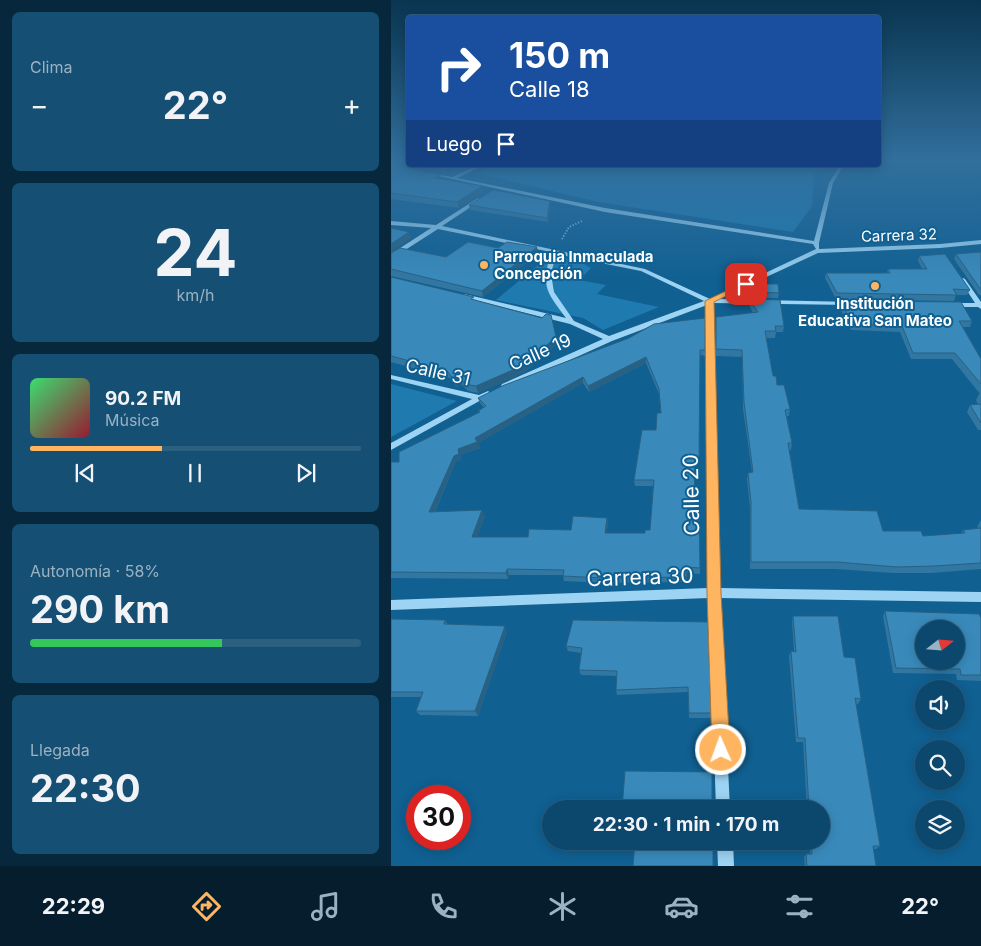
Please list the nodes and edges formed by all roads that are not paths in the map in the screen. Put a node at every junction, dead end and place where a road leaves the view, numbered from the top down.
1 (475, 201) edge
2 (567, 201) edge
3 (826, 201) edge
4 (391, 223) edge
5 (437, 227) junction
6 (816, 242) junction
7 (981, 242) edge
8 (940, 246) junction
9 (554, 251) junction
10 (817, 251) junction
11 (945, 254) edge
12 (391, 257) edge
13 (960, 276) edge
14 (458, 295) edge
15 (710, 301) junction
16 (860, 304) edge
17 (940, 305) edge
18 (980, 306) edge
19 (572, 322) junction
20 (609, 339) junction
21 (391, 377) edge
22 (479, 398) junction
23 (391, 447) edge
24 (714, 593) junction
25 (981, 597) edge
26 (391, 605) edge
27 (723, 800) edge
28 (725, 850) edge
29 (726, 866) edge

1 - 5 street
2 - 6 street
3 - 6 street
4 - 5 street
5 - 9 street
5 - 12 street
6 - 10 street
7 - 8 street, Carrera 32
8 - 10 street, Carrera 32
8 - 11 street
9 - 15 street
9 - 19 street
10 - 15 street, Calle 19
13 - 18 street
14 - 19 street
15 - 16 street
15 - 20 street, Calle 19
15 - 24 street, Calle 20
17 - 18 street
19 - 20 street
20 - 22 street, Calle 19
21 - 22 street, Calle 31
22 - 23 street, Calle 19
24 - 25 street, Carrera 30
24 - 26 street, Carrera 30
24 - 27 street, Calle 20
28 - 29 street

